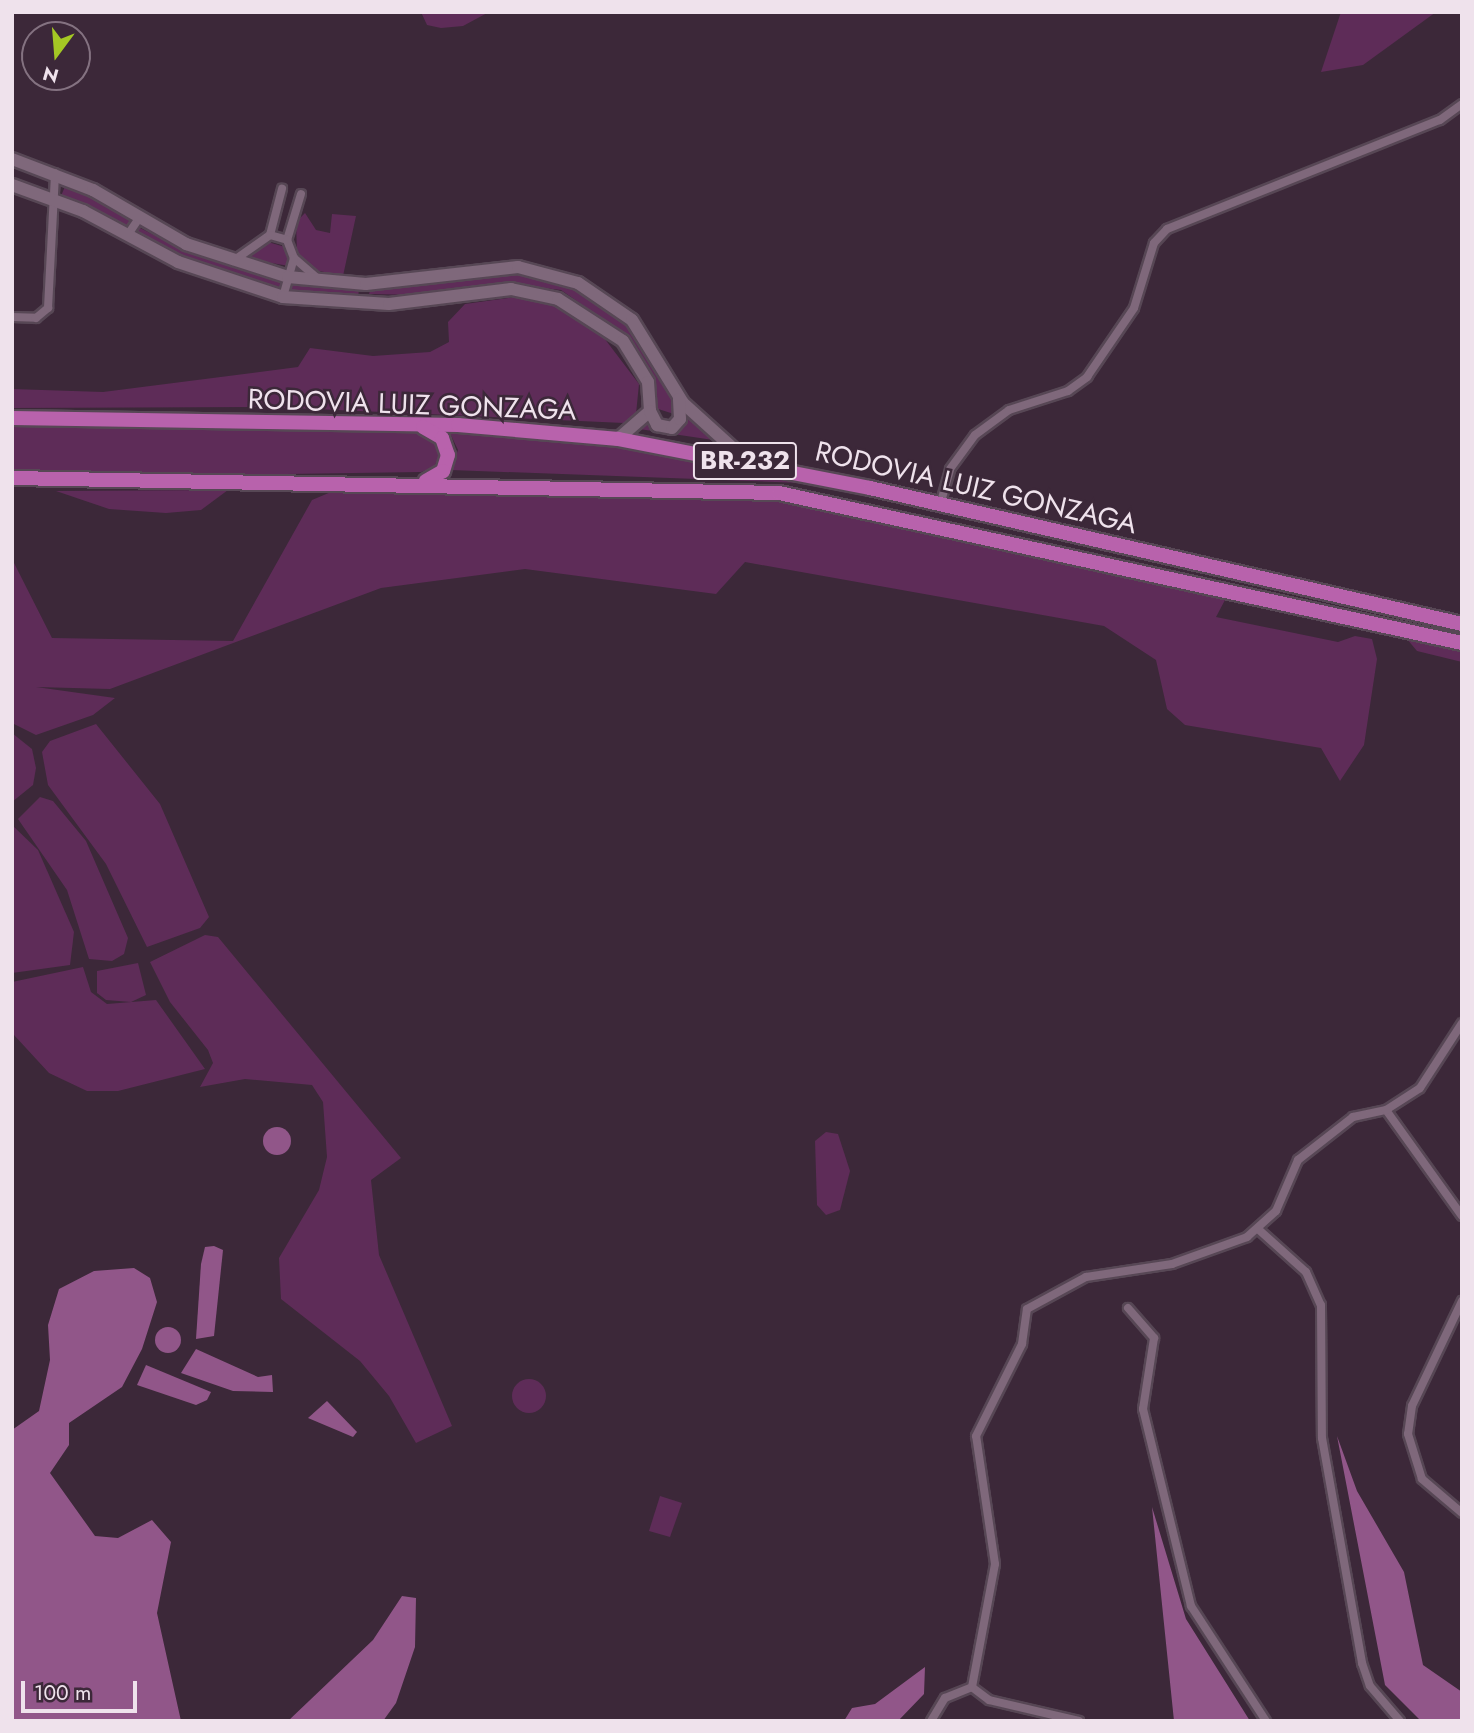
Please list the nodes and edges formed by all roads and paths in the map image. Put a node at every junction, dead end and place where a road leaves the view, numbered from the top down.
1 (1462, 104) edge
2 (12, 159) edge
3 (55, 172) junction
4 (12, 185) edge
5 (282, 189) dead end
6 (300, 194) dead end
7 (51, 197) junction
8 (280, 200) junction
9 (298, 205) junction
10 (139, 218) junction
11 (270, 235) junction
12 (127, 236) junction
13 (287, 240) junction
14 (294, 258) junction
15 (232, 261) junction
16 (288, 277) junction
17 (325, 281) junction
18 (366, 284) junction
19 (283, 297) junction
20 (363, 304) junction
21 (12, 317) edge
22 (678, 395) junction
23 (650, 411) junction
24 (12, 418) edge
25 (410, 424) junction
26 (618, 439) junction
27 (747, 461) junction
28 (12, 478) edge
29 (407, 482) junction
30 (940, 505) junction
31 (1462, 624) edge
32 (1462, 643) edge
33 (1462, 1023) edge
34 (1386, 1110) junction
35 (1462, 1216) edge
36 (1258, 1229) junction
37 (1462, 1301) edge
38 (1128, 1308) dead end
39 (1462, 1513) edge
40 (972, 1687) junction
41 (931, 1721) edge
42 (1079, 1721) edge
43 (1266, 1721) edge
44 (1400, 1721) edge

1 - 30 street
2 - 3 main road
3 - 7 street
3 - 10 main road
4 - 7 main road
5 - 8 street
6 - 9 street
7 - 12 main road
7 - 21 street
8 - 9 street
8 - 11 street
9 - 13 street
10 - 12 street
10 - 15 main road
11 - 13 street
11 - 15 street
12 - 19 main road
13 - 14 street
14 - 16 street
14 - 17 street
15 - 16 main road
16 - 17 main road
16 - 19 street
17 - 18 main road
18 - 20 street
18 - 22 main road
19 - 20 main road
20 - 23 main road
22 - 23 main road
22 - 27 main road
23 - 26 main road
24 - 25 highway, RODOVIA LUIZ GONZAGA / BR-232
25 - 26 highway, RODOVIA LUIZ GONZAGA / BR-232
25 - 29 highway
26 - 27 highway, RODOVIA LUIZ GONZAGA / BR-232
27 - 30 highway, RODOVIA LUIZ GONZAGA / BR-232
28 - 29 highway, RODOVIA LUIZ GONZAGA / BR-232
29 - 32 highway, RODOVIA LUIZ GONZAGA / BR-232
30 - 31 highway, RODOVIA LUIZ GONZAGA / BR-232
33 - 34 street
34 - 35 street
34 - 36 street
36 - 40 street
36 - 44 street
37 - 39 street
38 - 43 street
40 - 41 street
40 - 42 street

